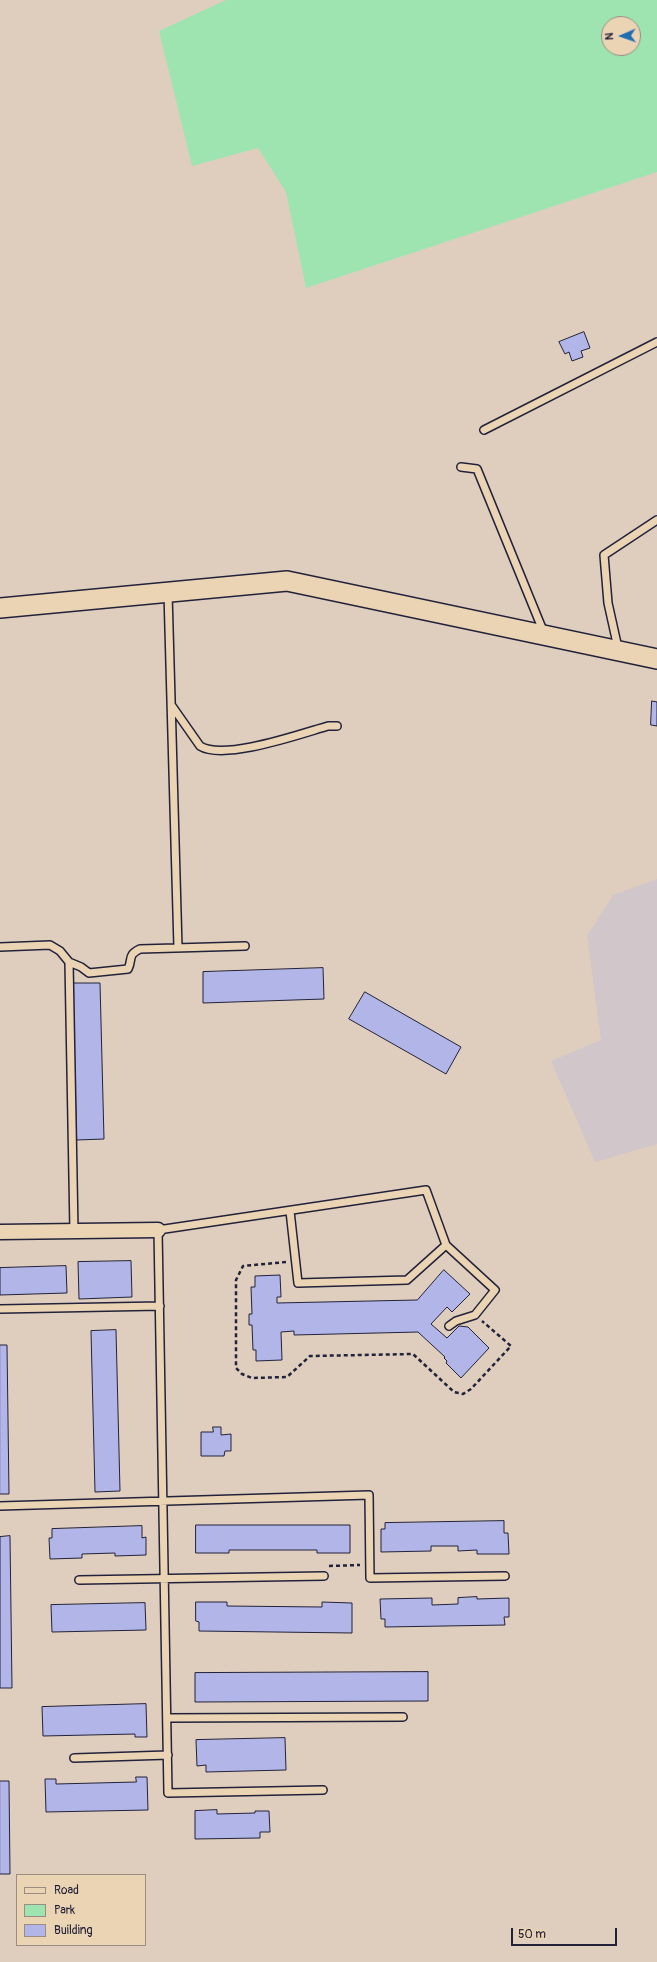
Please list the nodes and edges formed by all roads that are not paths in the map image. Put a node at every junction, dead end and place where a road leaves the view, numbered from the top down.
1 (657, 342) edge
2 (484, 430) dead end
3 (461, 467) dead end
4 (657, 520) edge
5 (168, 592) junction
6 (0, 608) edge
7 (544, 635) junction
8 (619, 651) junction
9 (657, 659) edge
10 (171, 704) junction
11 (337, 726) dead end
12 (246, 946) dead end
13 (0, 947) edge
14 (178, 948) junction
15 (69, 962) junction
16 (290, 1211) junction
17 (158, 1230) junction
18 (74, 1231) junction
19 (0, 1232) edge
20 (446, 1245) junction
21 (160, 1306) junction
22 (0, 1309) edge
23 (449, 1326) dead end
24 (163, 1500) junction
25 (0, 1506) edge
26 (324, 1576) road end
27 (505, 1576) dead end
28 (165, 1578) junction
29 (79, 1580) dead end
30 (403, 1717) dead end
31 (167, 1718) junction
32 (168, 1755) junction
33 (74, 1758) dead end
34 (323, 1790) dead end

1 - 2 lane
3 - 7 lane
4 - 8 lane
5 - 6 street
5 - 7 street
5 - 10 lane
7 - 8 street
8 - 9 street
10 - 11 lane
10 - 14 lane
12 - 14 lane
13 - 15 lane
14 - 15 lane
15 - 18 lane
16 - 17 lane
16 - 20 lane
16 - 20 lane
17 - 18 street
17 - 21 lane
18 - 19 street
20 - 23 lane
21 - 22 lane
21 - 24 lane
24 - 25 lane
24 - 27 lane
24 - 28 lane
26 - 28 lane
28 - 29 lane
28 - 31 lane
30 - 31 lane
31 - 32 lane
32 - 33 lane
32 - 34 lane

